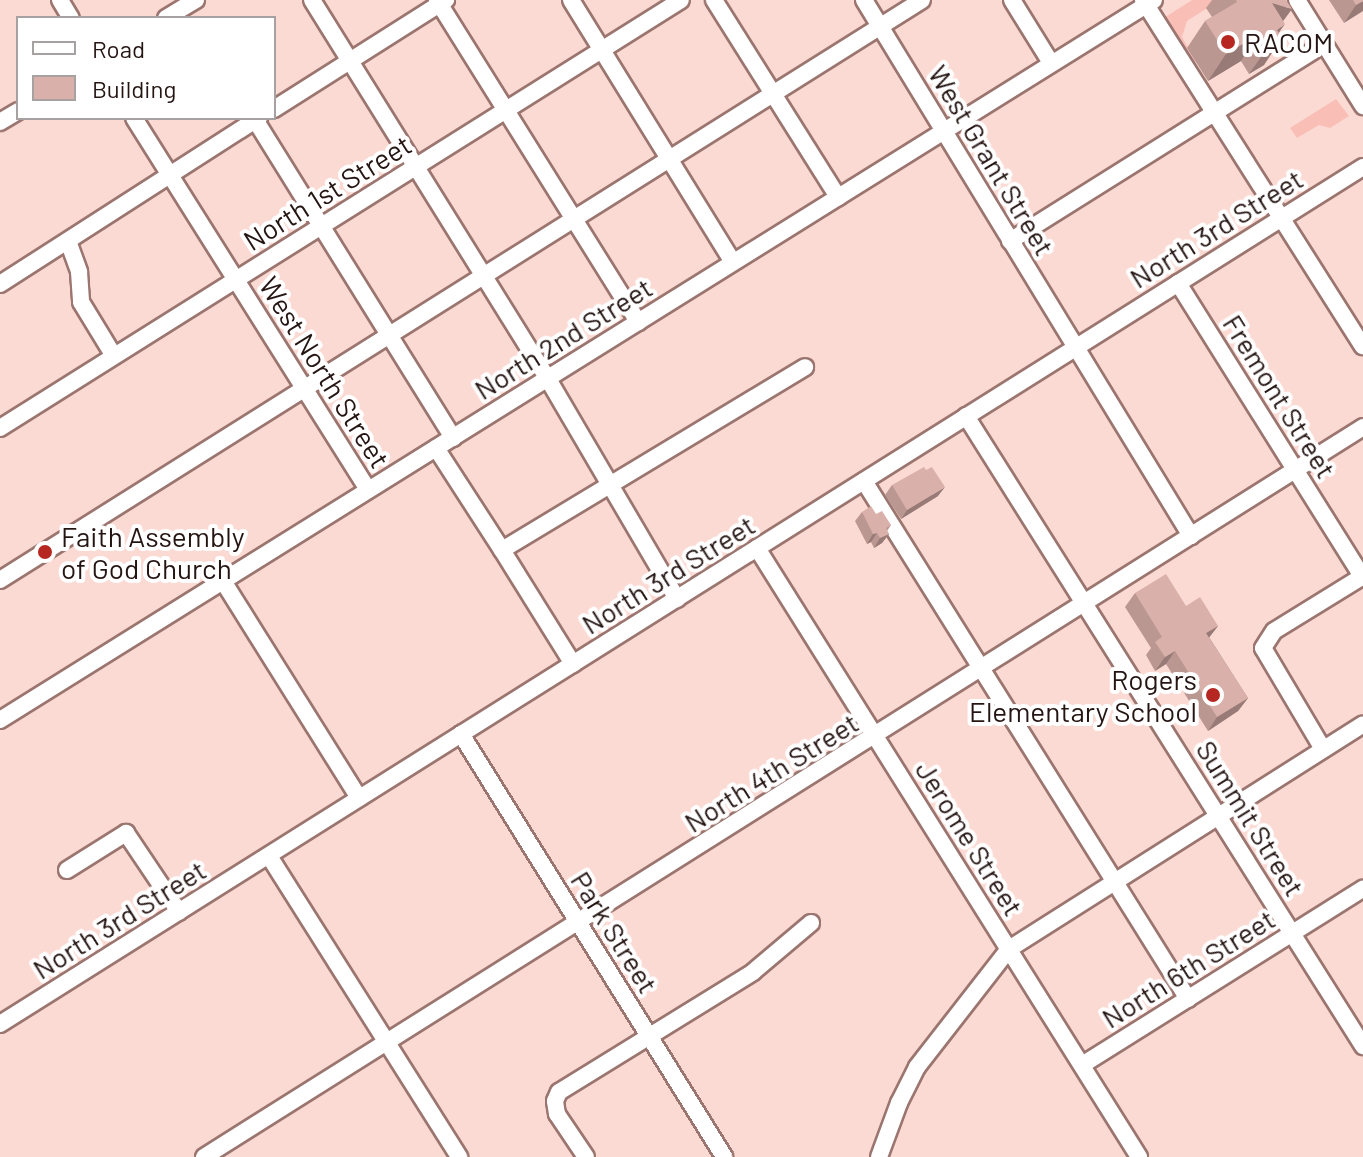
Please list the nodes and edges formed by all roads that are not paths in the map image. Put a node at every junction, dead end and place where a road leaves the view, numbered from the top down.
1 (312, 0) edge
2 (571, 0) edge
3 (714, 0) edge
4 (864, 0) edge
5 (922, 0) edge
6 (1012, 0) edge
7 (1297, 0) edge
8 (441, 1) edge
9 (673, 2) edge
10 (1148, 2) edge
11 (191, 8) edge
12 (171, 16) edge
13 (880, 27) junction
14 (1324, 44) junction
15 (602, 50) junction
16 (349, 60) junction
17 (1051, 63) junction
18 (773, 94) junction
19 (1363, 106) edge
20 (276, 108) edge
21 (506, 111) junction
22 (1214, 112) junction
23 (135, 120) edge
24 (254, 120) edge
25 (257, 120) edge
26 (944, 131) junction
27 (670, 160) junction
28 (1363, 167) edge
29 (416, 168) junction
30 (170, 175) junction
31 (838, 197) junction
32 (1282, 217) junction
33 (574, 219) junction
34 (322, 226) junction
35 (68, 241) junction
36 (1010, 241) junction
37 (733, 262) junction
38 (483, 276) junction
39 (236, 279) junction
40 (1178, 283) junction
41 (0, 284) edge
42 (638, 322) junction
43 (389, 335) junction
44 (1363, 346) edge
45 (1075, 348) junction
46 (114, 356) junction
47 (805, 367) dead end
48 (548, 379) junction
49 (304, 388) junction
50 (966, 416) junction
51 (1363, 427) edge
52 (0, 428) edge
53 (453, 438) junction
54 (436, 448) junction
55 (1295, 470) junction
56 (864, 481) junction
57 (610, 486) junction
58 (368, 490) junction
59 (1191, 536) junction
60 (757, 548) junction
61 (502, 550) junction
62 (1363, 577) edge
63 (0, 580) edge
64 (223, 581) junction
65 (677, 599) junction
66 (1086, 602) junction
67 (573, 664) junction
68 (982, 668) junction
69 (0, 720) edge
70 (1363, 724) edge
71 (461, 734) junction
72 (875, 737) junction
73 (1323, 749) junction
74 (359, 798) junction
75 (1218, 814) junction
76 (269, 856) junction
77 (67, 870) dead end
78 (1114, 881) junction
79 (1363, 889) edge
80 (179, 912) junction
81 (579, 923) junction
82 (811, 923) dead end
83 (1292, 933) junction
84 (1009, 949) junction
85 (1188, 999) junction
86 (0, 1024) edge
87 (649, 1037) junction
88 (387, 1041) junction
89 (1363, 1046) edge
90 (1082, 1065) junction
91 (210, 1155) edge
92 (459, 1157) edge
93 (586, 1157) edge
94 (724, 1157) edge
95 (879, 1157) edge
96 (1139, 1157) edge

1 - 16 street
2 - 15 street
3 - 18 street
4 - 13 street, West Grant Street
5 - 13 street
6 - 17 street
7 - 14 street
8 - 16 street
8 - 21 street
9 - 15 street, North 1st Street
10 - 17 street, North 2nd Street
10 - 22 street
11 - 12 street
13 - 18 street
13 - 26 street, West Grant Street
14 - 19 street
14 - 22 street
15 - 21 street, North 1st Street
15 - 27 street
16 - 20 street
16 - 29 street
17 - 26 street, North 2nd Street
18 - 27 street
18 - 31 street
21 - 29 street, North 1st Street
21 - 33 street
22 - 32 street
22 - 36 street
23 - 30 street, West North Street
24 - 30 street
25 - 34 street
26 - 31 street, North 2nd Street
26 - 36 street, West Grant Street
27 - 33 street
27 - 37 street
28 - 32 street, North 3rd Street
29 - 34 street, North 1st Street
29 - 38 street
30 - 35 street
30 - 39 street, West North Street
31 - 37 street, North 2nd Street
32 - 40 street, North 3rd Street
32 - 44 street
33 - 38 street
33 - 42 street
34 - 39 street, North 1st Street
34 - 43 street
35 - 41 street
35 - 46 street
36 - 45 street, West Grant Street
37 - 42 street, North 2nd Street
38 - 43 street
38 - 48 street
39 - 46 street, North 1st Street
39 - 49 street, West North Street
40 - 45 street, North 3rd Street
40 - 55 street, Fremont Street
42 - 48 street, North 2nd Street
43 - 49 street
43 - 53 street
45 - 50 street, North 3rd Street
45 - 59 street, West Grant Street
46 - 52 street, North 1st Street
47 - 57 street
48 - 53 street, North 2nd Street
48 - 57 street
49 - 58 street, West North Street
49 - 63 street
50 - 56 street, North 3rd Street
50 - 66 street, Summit Street
51 - 55 street, North 4th Street
53 - 54 street, North 2nd Street
54 - 58 street, North 2nd Street
54 - 61 street
55 - 59 street, North 4th Street
55 - 62 street, Fremont Street
56 - 60 street, North 3rd Street
56 - 68 street
57 - 61 street
57 - 65 street
58 - 64 street, North 2nd Street
59 - 66 street, North 4th Street
60 - 65 street, North 3rd Street
60 - 72 street, Jerome Street
61 - 67 street
62 - 73 street
64 - 69 street, North 2nd Street
64 - 74 street
65 - 67 street, North 3rd Street
66 - 68 street, North 4th Street
66 - 75 street, Summit Street
67 - 71 street, North 3rd Street
68 - 72 street, North 4th Street
68 - 78 street
70 - 73 street
71 - 74 street, North 3rd Street
71 - 81 street, Park Street
72 - 81 street, North 4th Street
72 - 84 street, Jerome Street
73 - 75 street
74 - 76 street, North 3rd Street
75 - 78 street
75 - 83 street, Summit Street
76 - 80 street, North 3rd Street
76 - 88 street
77 - 80 street
78 - 84 street
78 - 85 street
79 - 83 street, North 6th Street
80 - 86 street, North 3rd Street
81 - 87 street, Park Street
81 - 88 street, North 4th Street
82 - 87 street
83 - 85 street, North 6th Street
83 - 89 street, Summit Street
84 - 90 street, Jerome Street
84 - 95 street
85 - 90 street, North 6th Street
87 - 93 street
87 - 94 street, Park Street
88 - 91 street, North 4th Street
88 - 92 street
90 - 96 street, Jerome Street

